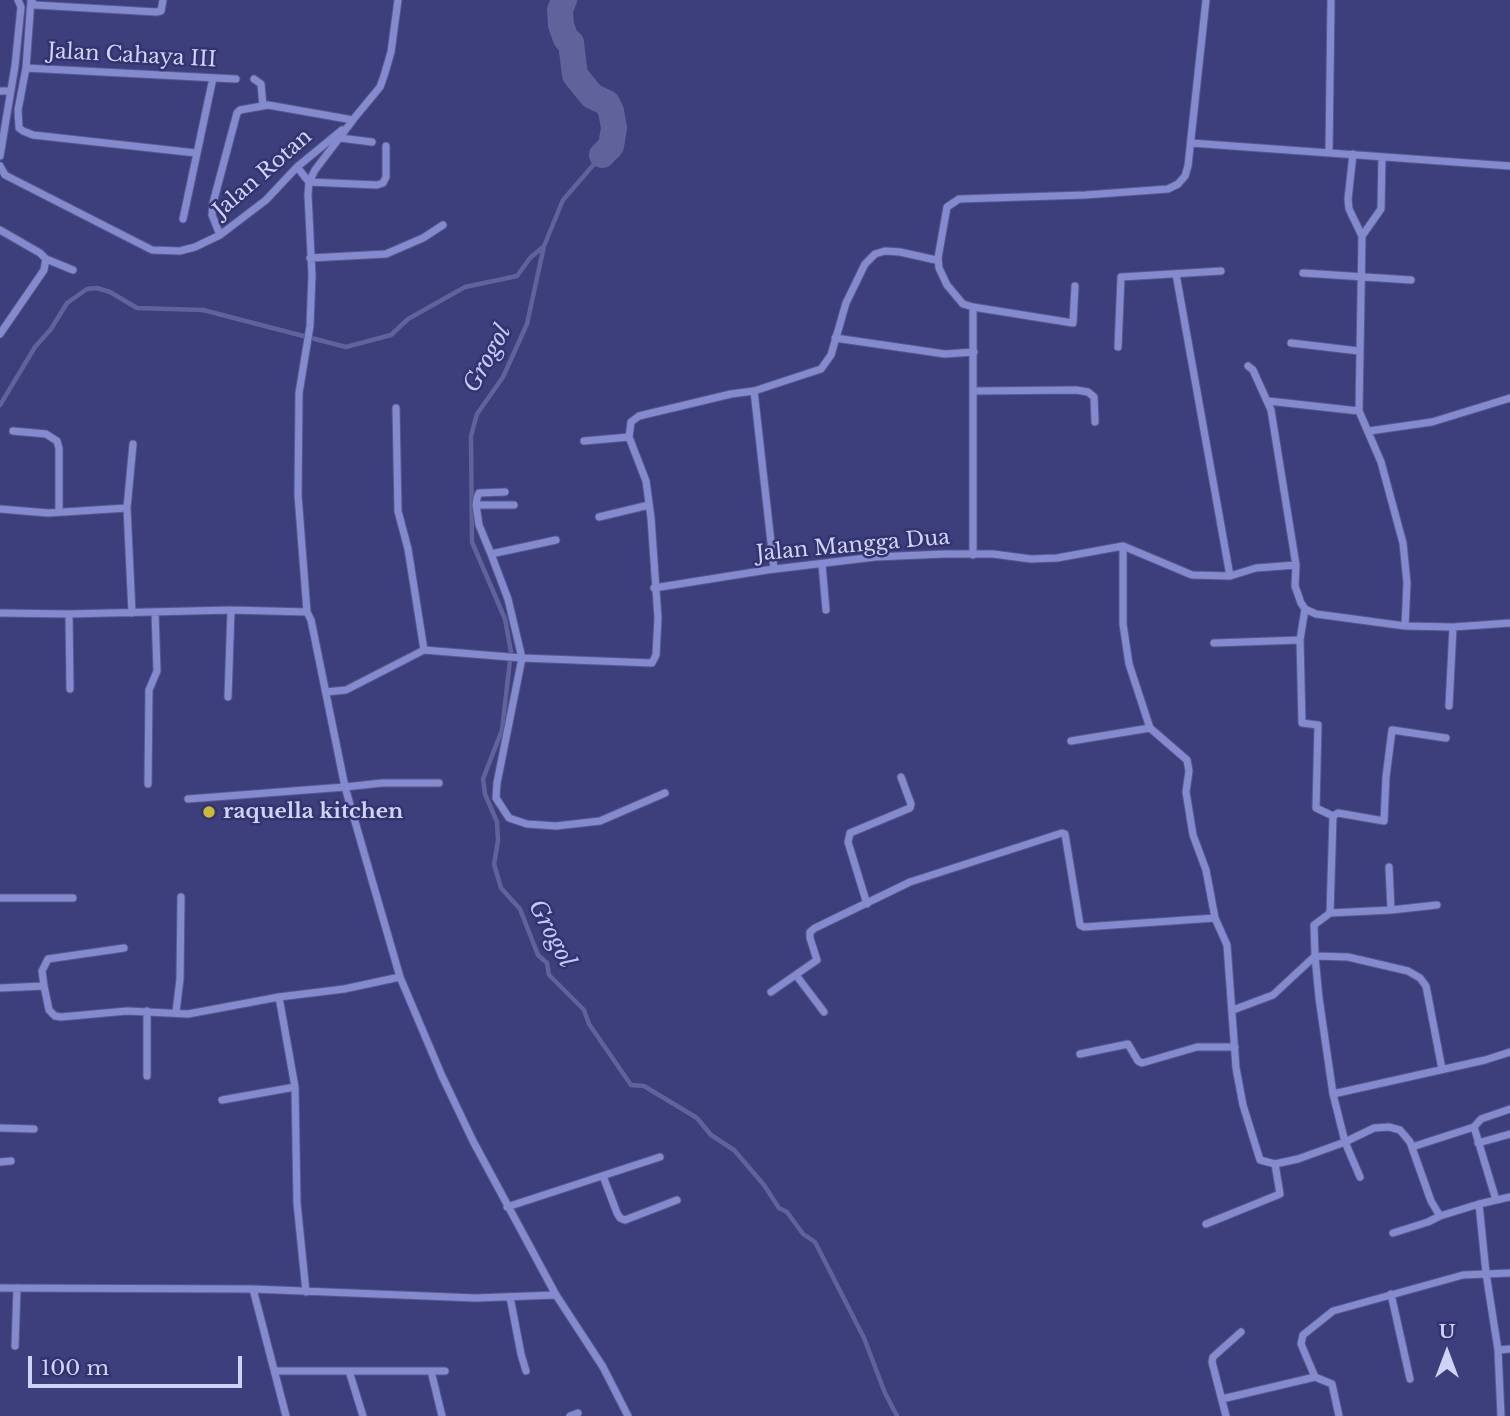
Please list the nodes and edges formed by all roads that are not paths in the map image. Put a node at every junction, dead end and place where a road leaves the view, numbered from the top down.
1 (18, 0) edge
2 (163, 0) edge
3 (398, 0) edge
4 (1206, 0) edge
5 (1331, 0) edge
6 (31, 1) edge
7 (26, 68) junction
8 (213, 78) junction
9 (236, 79) dead end
10 (254, 79) dead end
11 (0, 90) edge
12 (12, 91) junction
13 (263, 106) junction
14 (354, 120) junction
15 (340, 138) junction
16 (372, 142) dead end
17 (1191, 143) junction
18 (386, 146) dead end
19 (1329, 152) junction
20 (195, 153) junction
21 (1353, 154) junction
22 (0, 156) edge
23 (1382, 157) junction
24 (0, 166) edge
25 (1510, 166) edge
26 (297, 167) junction
27 (309, 182) junction
28 (183, 219) dead end
29 (443, 225) dead end
30 (0, 230) edge
31 (220, 235) junction
32 (1362, 236) junction
33 (310, 258) junction
34 (938, 258) junction
35 (46, 259) junction
36 (72, 270) dead end
37 (1221, 271) dead end
38 (1303, 273) dead end
39 (1176, 274) junction
40 (1362, 278) junction
41 (1411, 280) dead end
42 (1075, 286) dead end
43 (973, 307) junction
44 (0, 334) edge
45 (835, 338) junction
46 (1291, 343) dead end
47 (1118, 347) dead end
48 (1359, 351) junction
49 (974, 352) junction
50 (1248, 366) dead end
51 (754, 391) junction
52 (974, 391) junction
53 (1510, 398) edge
54 (1268, 401) junction
55 (396, 408) dead end
56 (1359, 411) junction
57 (1096, 422) dead end
58 (13, 430) dead end
59 (1369, 431) junction
60 (629, 437) junction
61 (584, 441) dead end
62 (133, 444) dead end
63 (505, 492) dead end
64 (514, 505) dead end
65 (649, 505) junction
66 (475, 506) junction
67 (127, 508) junction
68 (0, 509) edge
69 (59, 511) junction
70 (599, 517) dead end
71 (556, 540) dead end
72 (1123, 546) junction
73 (491, 554) junction
74 (973, 555) junction
75 (822, 564) junction
76 (1296, 565) junction
77 (774, 569) junction
78 (1230, 576) junction
79 (654, 588) junction
80 (1305, 609) junction
81 (231, 610) junction
82 (826, 610) dead end
83 (155, 612) junction
84 (307, 612) junction
85 (0, 613) edge
86 (132, 613) junction
87 (69, 614) junction
88 (1510, 623) edge
89 (1405, 626) junction
90 (1453, 627) junction
91 (1300, 640) junction
92 (1214, 643) dead end
93 (424, 650) junction
94 (518, 657) junction
95 (70, 689) dead end
96 (326, 692) junction
97 (228, 696) dead end
98 (1449, 705) dead end
99 (1150, 728) junction
100 (1446, 738) dead end
101 (1071, 741) dead end
102 (901, 777) dead end
103 (439, 783) dead end
104 (148, 784) dead end
105 (345, 788) junction
106 (665, 793) dead end
107 (188, 799) dead end
108 (1334, 816) junction
109 (1389, 867) dead end
110 (181, 897) dead end
111 (0, 898) edge
112 (74, 898) dead end
113 (867, 904) junction
114 (1437, 905) dead end
115 (1391, 910) junction
116 (1330, 913) junction
117 (1215, 918) junction
118 (124, 948) dead end
119 (1315, 956) junction
120 (796, 975) junction
121 (400, 977) junction
122 (44, 986) junction
123 (0, 988) edge
124 (771, 992) dead end
125 (279, 997) junction
126 (1233, 1010) junction
127 (147, 1011) junction
128 (176, 1012) junction
129 (824, 1012) dead end
130 (1235, 1047) junction
131 (1510, 1052) edge
132 (1080, 1054) dead end
133 (1442, 1069) junction
134 (146, 1076) dead end
135 (295, 1087) junction
136 (1334, 1094) junction
137 (222, 1100) dead end
138 (1510, 1109) edge
139 (1474, 1127) junction
140 (0, 1128) edge
141 (34, 1129) dead end
142 (1510, 1133) edge
143 (1345, 1142) junction
144 (1478, 1143) junction
145 (1412, 1147) junction
146 (660, 1157) dead end
147 (11, 1161) dead end
148 (0, 1162) edge
149 (1275, 1164) junction
150 (603, 1176) junction
151 (1360, 1177) dead end
152 (1510, 1197) edge
153 (677, 1200) dead end
154 (1496, 1200) junction
155 (1479, 1204) junction
156 (507, 1207) junction
157 (1440, 1216) junction
158 (1206, 1224) dead end
159 (1393, 1233) dead end
160 (1486, 1273) junction
161 (1510, 1273) edge
162 (0, 1288) edge
163 (17, 1288) junction
164 (253, 1289) junction
165 (306, 1292) junction
166 (1391, 1294) junction
167 (556, 1295) junction
168 (510, 1297) junction
169 (1241, 1332) dead end
170 (15, 1346) dead end
171 (1510, 1349) edge
172 (1498, 1350) junction
173 (275, 1371) junction
174 (349, 1371) junction
175 (430, 1371) junction
176 (445, 1371) dead end
177 (526, 1371) dead end
178 (1315, 1377) junction
179 (1410, 1379) dead end
180 (1222, 1399) junction
181 (286, 1416) edge
182 (363, 1416) edge
183 (442, 1416) edge
184 (628, 1416) edge
185 (1226, 1416) edge
186 (1339, 1416) edge
187 (1502, 1416) edge

1 - 12 street
2 - 6 street
3 - 14 street, Jalan Rotan
4 - 17 street
5 - 19 street
6 - 7 street
7 - 8 street, Jalan Cahaya III
7 - 20 street
8 - 9 street, Jalan Cahaya III
8 - 20 street
10 - 13 street
11 - 12 street
12 - 22 street
13 - 14 street
13 - 31 street
14 - 15 street
14 - 26 street, Jalan Rotan
15 - 16 street
15 - 27 street
17 - 19 street
17 - 34 street
18 - 27 street
19 - 21 street
20 - 28 street
21 - 23 street
21 - 32 street
23 - 25 street
23 - 32 street
24 - 31 street, Jalan Rotan
26 - 27 street
26 - 31 street, Jalan Rotan
27 - 33 street
29 - 33 street
30 - 35 street
32 - 40 street
33 - 84 street
34 - 43 street
34 - 45 street
35 - 36 street
35 - 44 street
37 - 39 street
38 - 40 street
39 - 47 street
39 - 78 street
40 - 41 street
40 - 48 street
42 - 43 street
43 - 49 street
45 - 49 street
45 - 51 street
46 - 48 street
48 - 56 street
49 - 52 street
50 - 54 street
51 - 60 street
51 - 77 street
52 - 57 street
52 - 74 street
53 - 59 street
54 - 56 street
54 - 76 street
55 - 93 street
56 - 59 street
58 - 69 street
59 - 89 street
60 - 61 street
60 - 65 street
62 - 67 street
63 - 66 street
64 - 66 street
65 - 70 street
65 - 79 street
66 - 73 street
67 - 69 street
67 - 86 street
68 - 69 street
71 - 73 street
72 - 74 street, Jalan Mangga Dua
72 - 78 street
72 - 99 street
73 - 94 street
74 - 75 street, Jalan Mangga Dua
75 - 77 street, Jalan Mangga Dua
75 - 82 street
76 - 78 street
76 - 80 street
77 - 79 street, Jalan Mangga Dua
79 - 94 street
80 - 89 street
80 - 91 street
81 - 83 street
81 - 84 street
81 - 97 street
83 - 86 street
83 - 104 street
84 - 96 street
85 - 87 street
86 - 87 street
87 - 95 street
88 - 90 street
89 - 90 street
90 - 98 street
91 - 92 street
91 - 108 street
93 - 94 street
93 - 96 street
94 - 106 street
96 - 105 street
99 - 101 street
99 - 117 street
100 - 108 street
102 - 113 street
103 - 105 street
105 - 107 street
105 - 121 street
108 - 116 street
109 - 115 street
110 - 128 street
111 - 112 street
113 - 117 street
113 - 120 street
114 - 115 street
115 - 116 street
116 - 119 street
117 - 126 street
118 - 122 street
119 - 126 street
119 - 133 street
119 - 136 street
120 - 124 street
120 - 129 street
121 - 125 street
121 - 156 street
122 - 123 street
122 - 127 street
125 - 128 street
125 - 135 street
126 - 130 street
127 - 128 street
127 - 134 street
130 - 132 street
130 - 149 street
131 - 133 street
133 - 136 street
135 - 137 street
135 - 165 street
136 - 143 street
138 - 139 street
139 - 144 street
139 - 145 street
140 - 141 street
142 - 144 street
143 - 145 street
143 - 149 street
143 - 151 street
144 - 154 street
145 - 157 street
146 - 150 street
147 - 148 street
149 - 158 street
150 - 153 street
150 - 156 street
152 - 154 street
154 - 155 street
155 - 157 street
155 - 160 street
156 - 167 street
157 - 159 street
160 - 161 street
160 - 166 street
160 - 172 street
162 - 163 street
163 - 164 street
163 - 170 street
164 - 165 street
164 - 173 street
165 - 168 street
166 - 178 street
166 - 179 street
167 - 168 street
167 - 184 street
168 - 177 street
169 - 180 street
171 - 172 street
172 - 187 street
173 - 174 street
173 - 181 street
174 - 175 street
174 - 182 street
175 - 176 street
175 - 183 street
178 - 180 street
178 - 186 street
180 - 185 street

